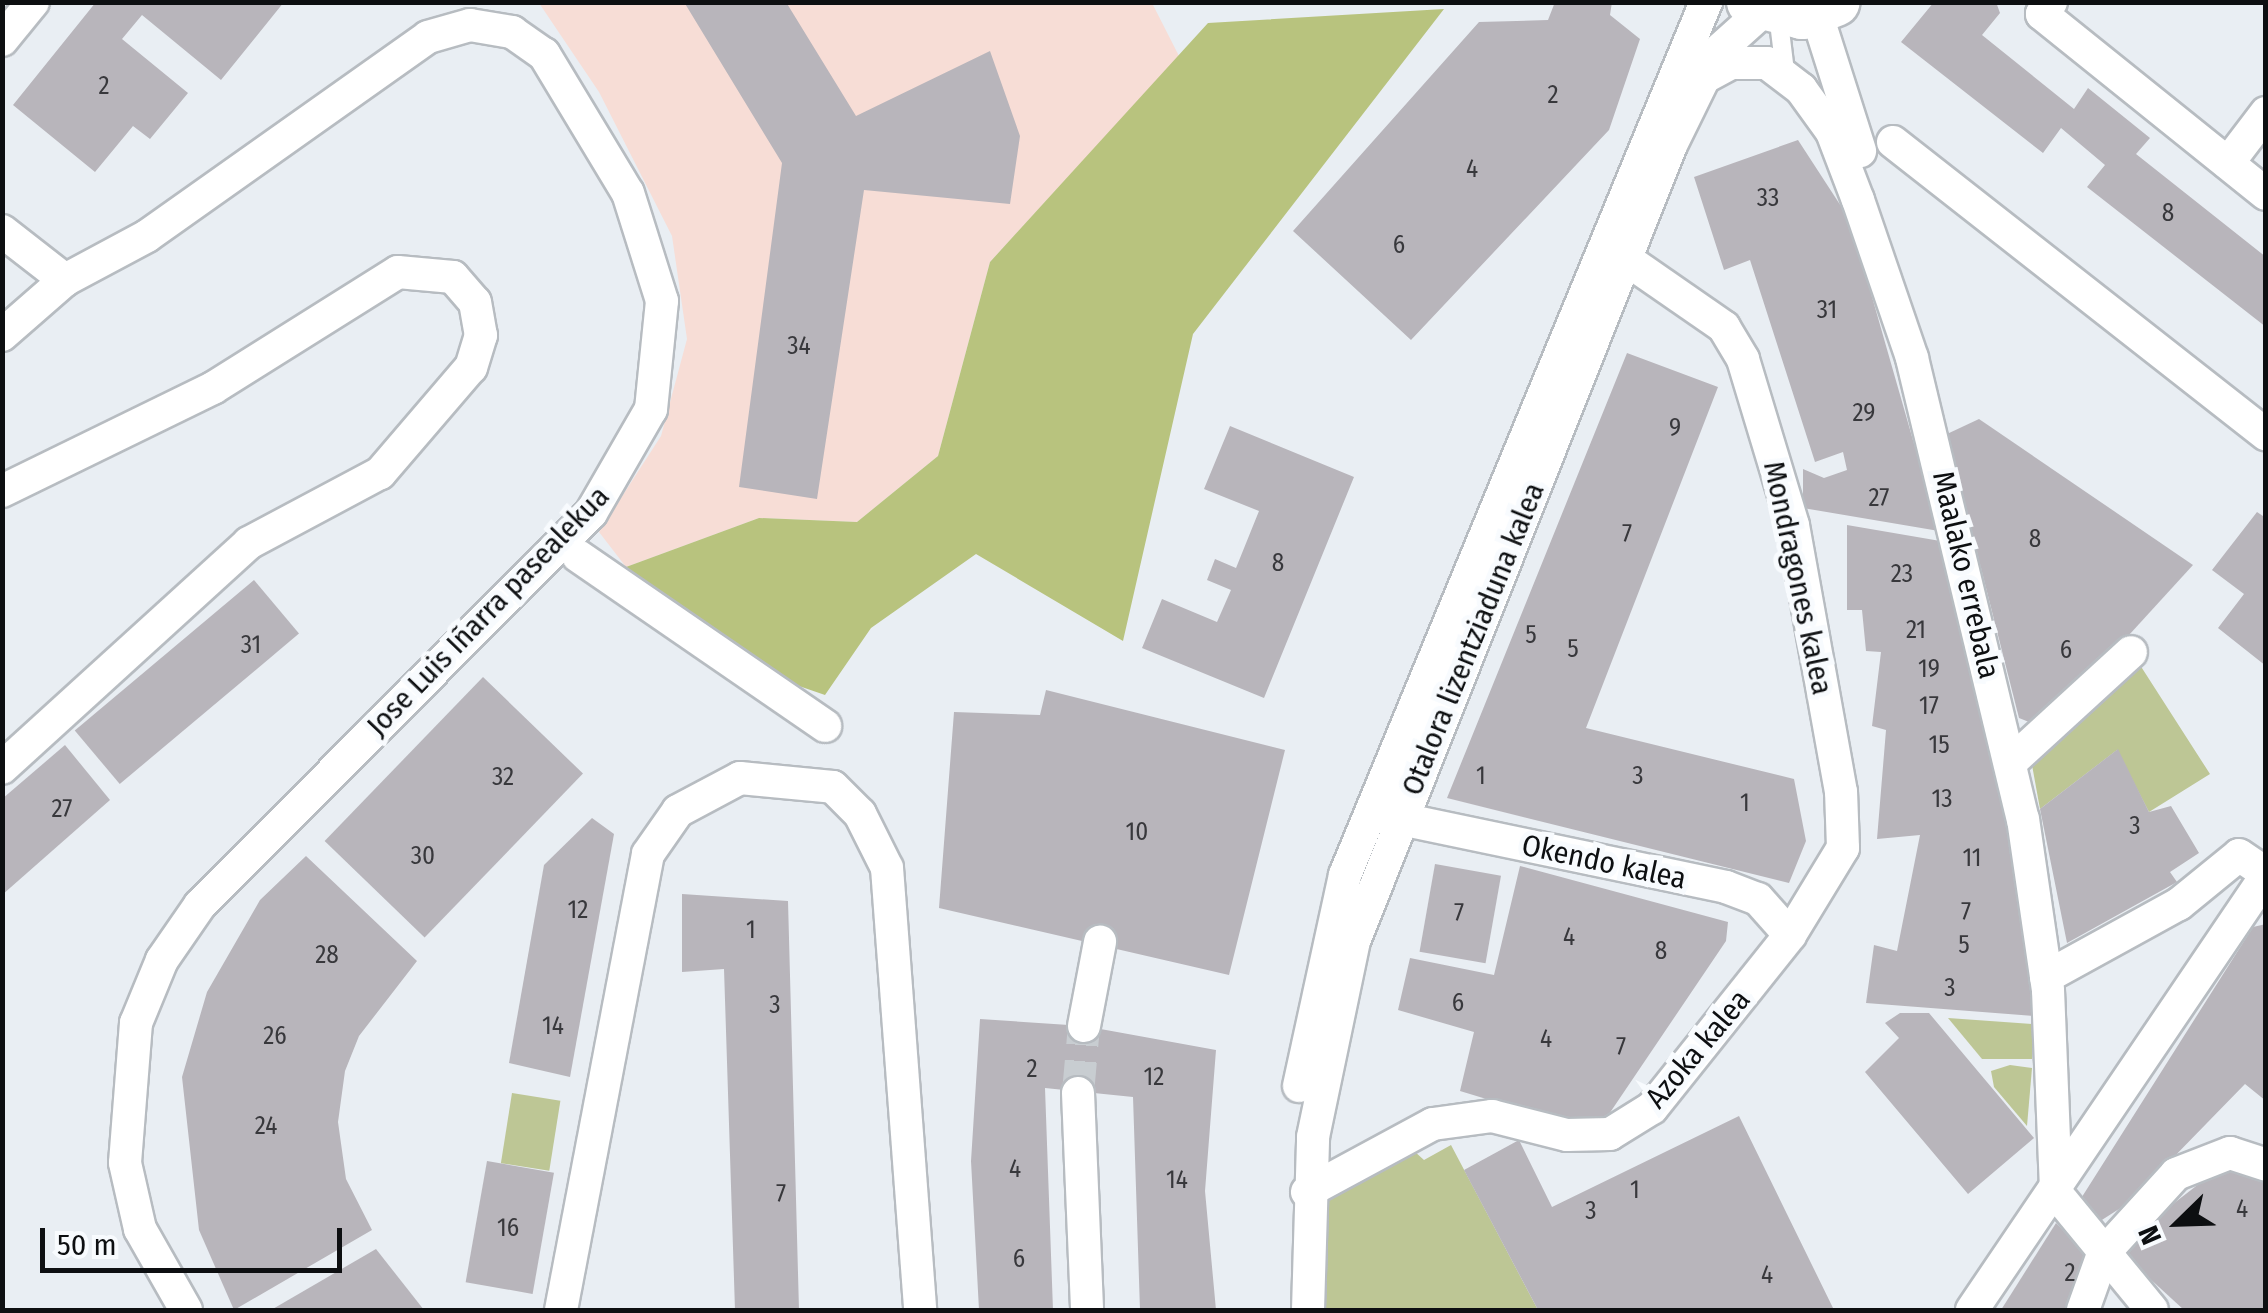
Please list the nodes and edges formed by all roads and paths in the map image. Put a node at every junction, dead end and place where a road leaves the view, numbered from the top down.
1 (33, 2) edge
2 (1706, 2) edge
3 (1789, 8) edge
4 (2046, 8) edge
5 (5, 25) edge
6 (1703, 78) junction
7 (1787, 78) junction
8 (2266, 113) edge
9 (1894, 142) dead end
10 (2228, 163) junction
11 (2266, 194) edge
12 (1858, 200) junction
13 (2, 231) edge
14 (1630, 262) junction
15 (65, 280) junction
16 (2, 335) edge
17 (2266, 434) edge
18 (2, 492) edge
19 (578, 556) dead end
20 (2132, 652) dead end
21 (826, 726) dead end
22 (2010, 764) junction
23 (2, 768) edge
24 (1401, 819) junction
25 (2256, 868) edge
26 (1790, 935) junction
27 (1100, 942) dead end
28 (2046, 977) junction
29 (1084, 1026) tunnel mouth
30 (1078, 1093) tunnel mouth
31 (2266, 1165) edge
32 (1307, 1192) junction
33 (2056, 1194) junction
34 (2104, 1254) junction
35 (186, 1310) edge
36 (561, 1310) edge
37 (920, 1310) edge
38 (1087, 1310) edge
39 (1290, 1310) edge
40 (1308, 1310) edge
41 (1972, 1310) edge
42 (2083, 1310) edge
43 (2152, 1310) edge

1 - 5 street
2 - 39 street, Otalora lizentziaduna kalea
3 - 6 street, Otalora lizentziaduna kalea
3 - 7 lane
3 - 12 street
4 - 10 street
6 - 7 street
6 - 14 street, Otalora lizentziaduna kalea
7 - 12 street, Maalako errebala
8 - 10 street
9 - 17 street
10 - 11 street
12 - 22 street, Maalako errebala
13 - 15 street
14 - 24 street, Otalora lizentziaduna kalea
14 - 26 street, Mondragones kalea
15 - 16 street, Jose Luis Iñarra pasealekua
15 - 35 street, Jose Luis Iñarra pasealekua
18 - 23 street
19 - 21 street
20 - 22 street
22 - 28 street, Maalako errebala
24 - 26 street, Okendo kalea
24 - 32 street, Otalora lizentziaduna kalea
25 - 28 street
25 - 33 street
26 - 32 street, Azoka kalea
27 - 29 street
28 - 33 street, Maalako errebala
30 - 38 street
31 - 34 street
32 - 40 street, Otalora lizentziaduna kalea
33 - 34 street
33 - 41 street
34 - 42 street
34 - 43 street
36 - 37 street

